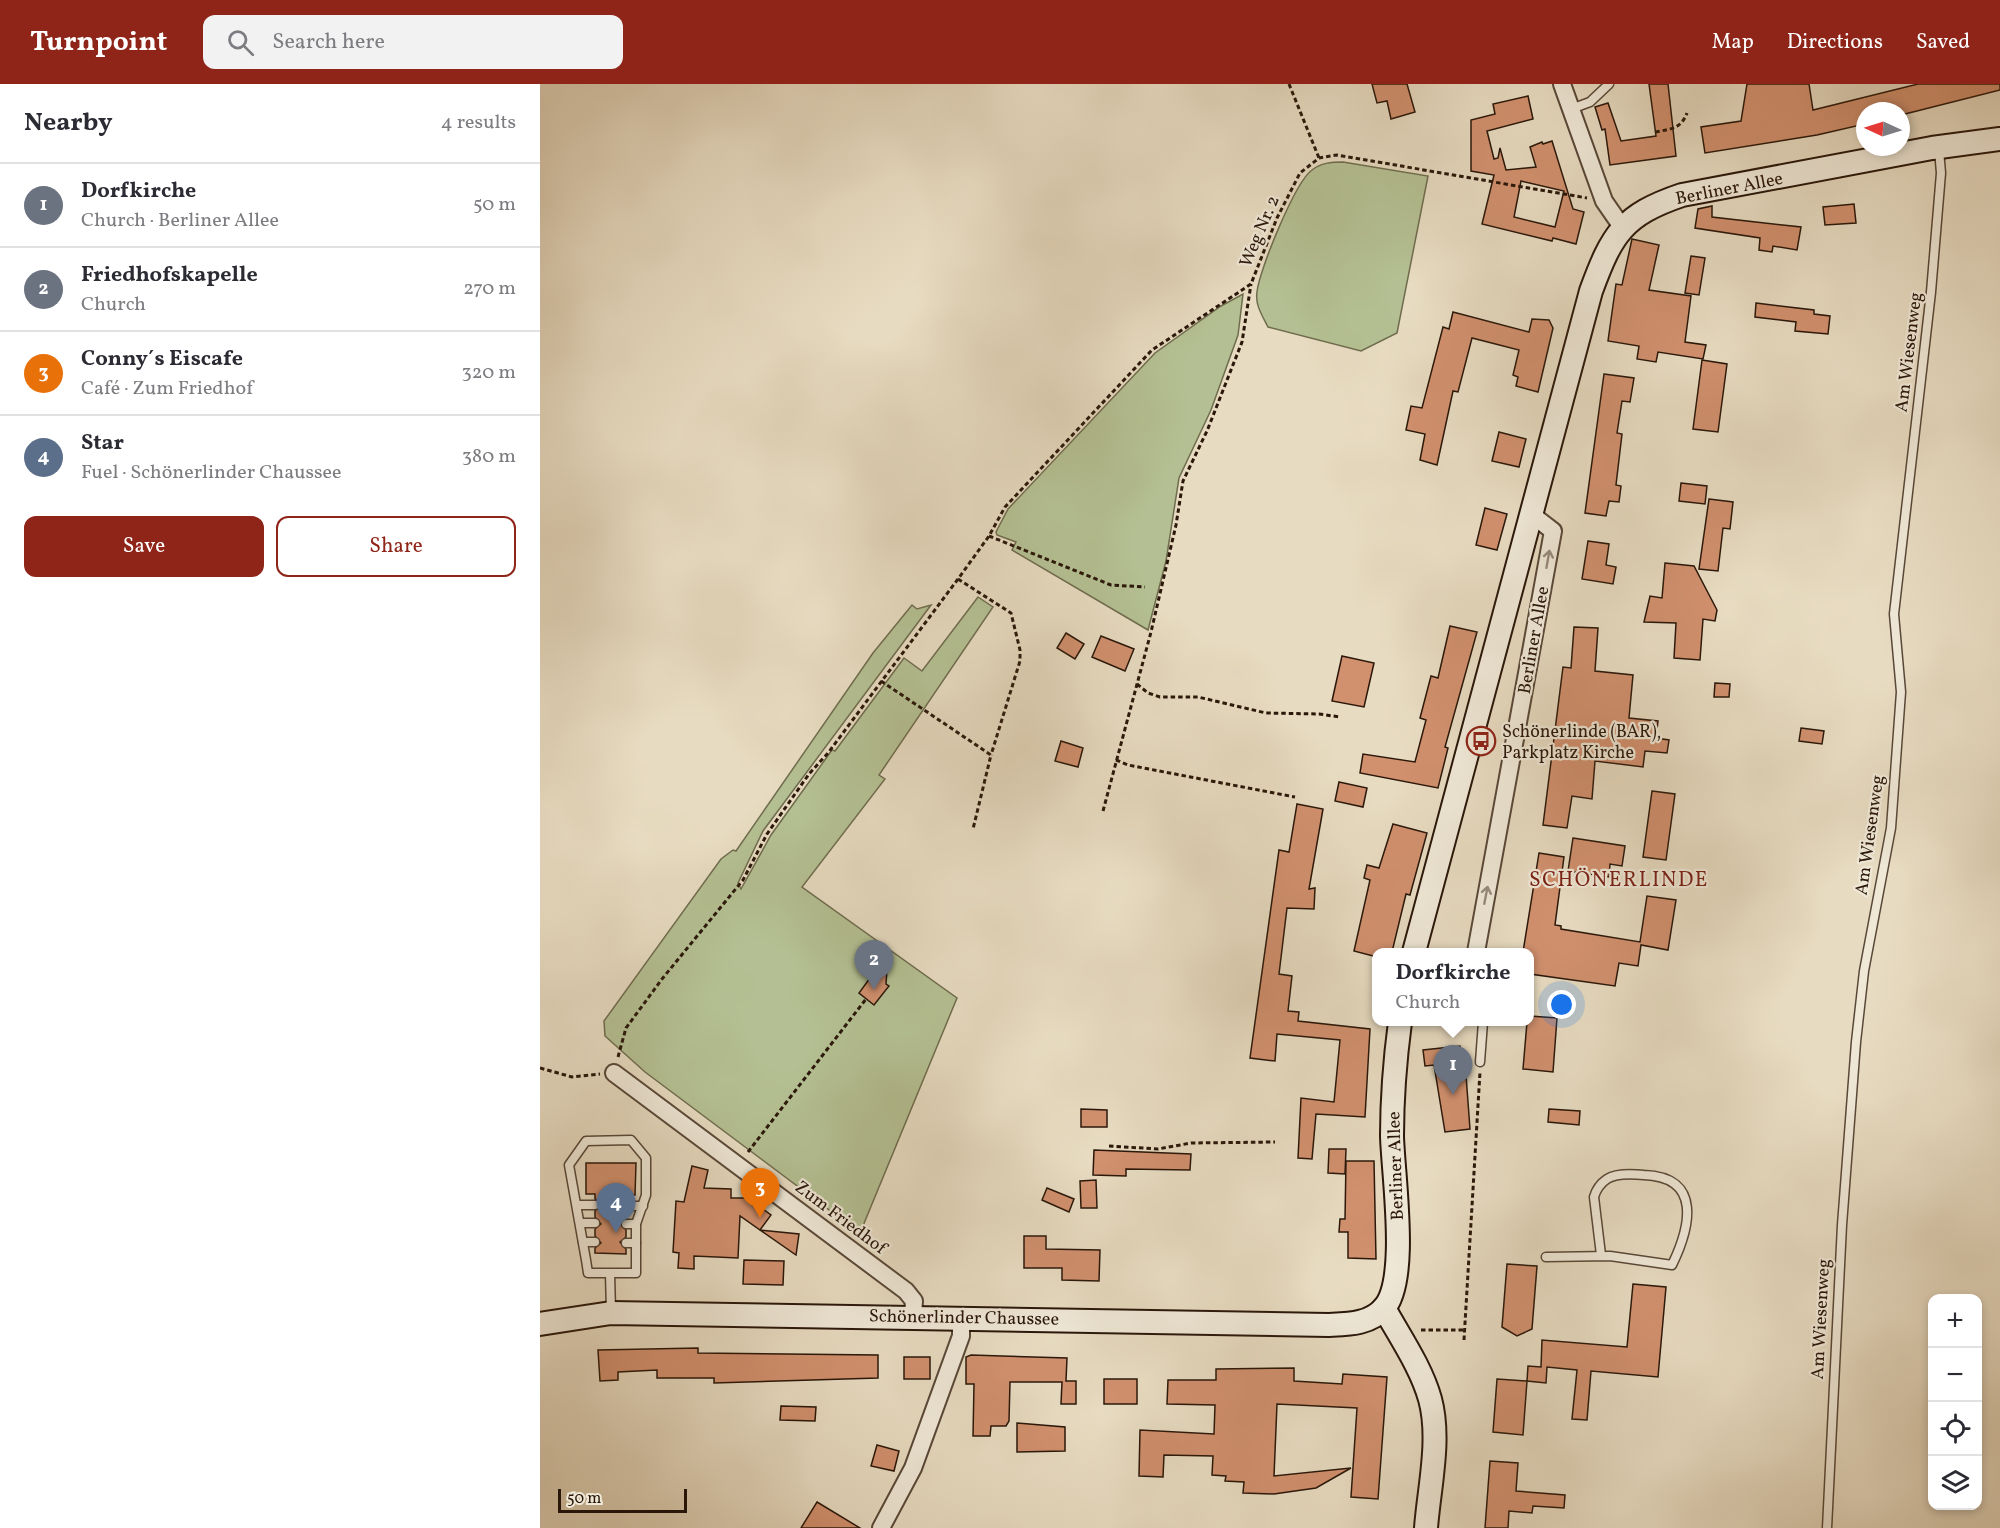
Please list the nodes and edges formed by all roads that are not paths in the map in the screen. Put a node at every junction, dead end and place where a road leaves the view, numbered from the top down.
1 (1562, 84) edge
2 (1609, 84) edge
3 (1571, 109) junction
4 (2000, 139) edge
5 (1938, 147) junction
6 (1622, 227) junction
7 (1531, 514) junction
8 (1415, 948) edge
9 (1477, 948) edge
10 (1399, 1026) edge
11 (1483, 1026) edge
12 (1480, 1062) road end
13 (614, 1073) road end
14 (577, 1205) junction
15 (595, 1205) dead end
16 (626, 1206) dead end
17 (642, 1206) junction
18 (580, 1223) junction
19 (595, 1223) dead end
20 (583, 1242) junction
21 (595, 1242) dead end
22 (626, 1242) dead end
23 (636, 1243) junction
24 (1601, 1256) junction
25 (1546, 1257) dead end
26 (610, 1273) junction
27 (1384, 1308) junction
28 (611, 1313) junction
29 (913, 1316) junction
30 (961, 1318) junction
31 (540, 1324) edge
32 (881, 1528) edge
33 (1426, 1528) edge
34 (1827, 1528) edge

1 - 3 street
2 - 3 lane
3 - 6 street
4 - 5 main road, Berliner Allee
5 - 6 main road, Berliner Allee
5 - 34 lane, Am Wiesenweg
6 - 7 main road, Berliner Allee
7 - 8 main road, Berliner Allee
9 -> 7 street, Berliner Allee
10 - 27 main road, Berliner Allee
11 - 12 lane
13 - 29 street, Zum Friedhof
14 - 15 lane
14 - 17 lane
14 - 18 lane
16 - 17 lane
17 - 23 lane
18 - 19 lane
18 - 20 lane
20 - 21 lane
20 - 26 lane
22 - 23 lane
23 - 26 lane
24 - 24 lane
24 - 25 lane
26 - 28 lane
27 - 30 main road, Schönerlinder Chaussee
27 - 33 main road
28 - 29 main road, Schönerlinder Chaussee
28 - 31 main road, Schönerlinder Chaussee
29 - 30 main road, Schönerlinder Chaussee
30 - 32 street

